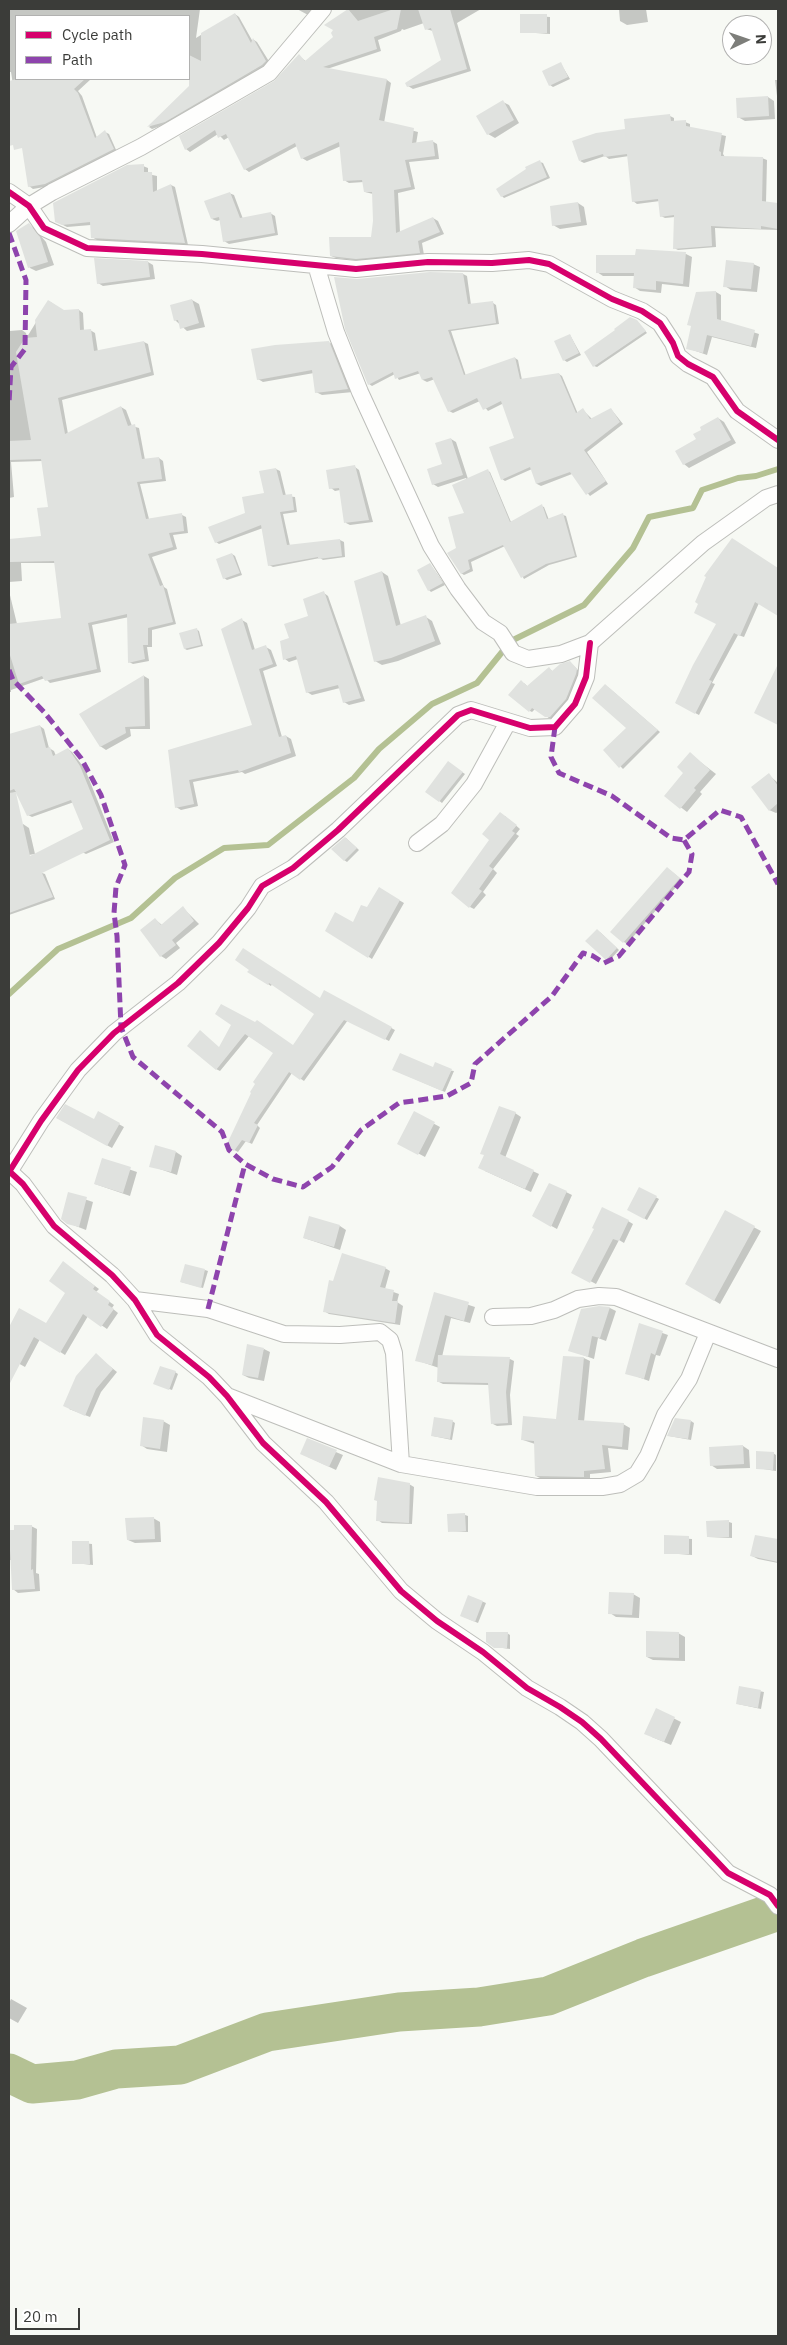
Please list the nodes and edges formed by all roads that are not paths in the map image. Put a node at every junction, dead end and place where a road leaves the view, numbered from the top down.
1 (323, 9) edge
2 (9, 192) edge
3 (29, 206) junction
4 (9, 224) edge
5 (316, 265) junction
6 (778, 440) edge
7 (778, 494) edge
8 (590, 643) junction
9 (508, 722) junction
10 (417, 843) dead end
11 (9, 1172) edge
12 (135, 1300) junction
13 (493, 1317) dead end
14 (708, 1333) junction
15 (778, 1359) edge
16 (227, 1396) junction
17 (401, 1464) junction
18 (778, 1906) edge

1 - 3 street
2 - 3 street
3 - 4 street
3 - 5 street
5 - 6 street
5 - 8 street
7 - 8 street
8 - 9 street
9 - 10 street
9 - 11 street
11 - 12 street
12 - 16 street
12 - 17 street
13 - 14 street
14 - 15 street
14 - 17 street
16 - 17 street
16 - 18 street

